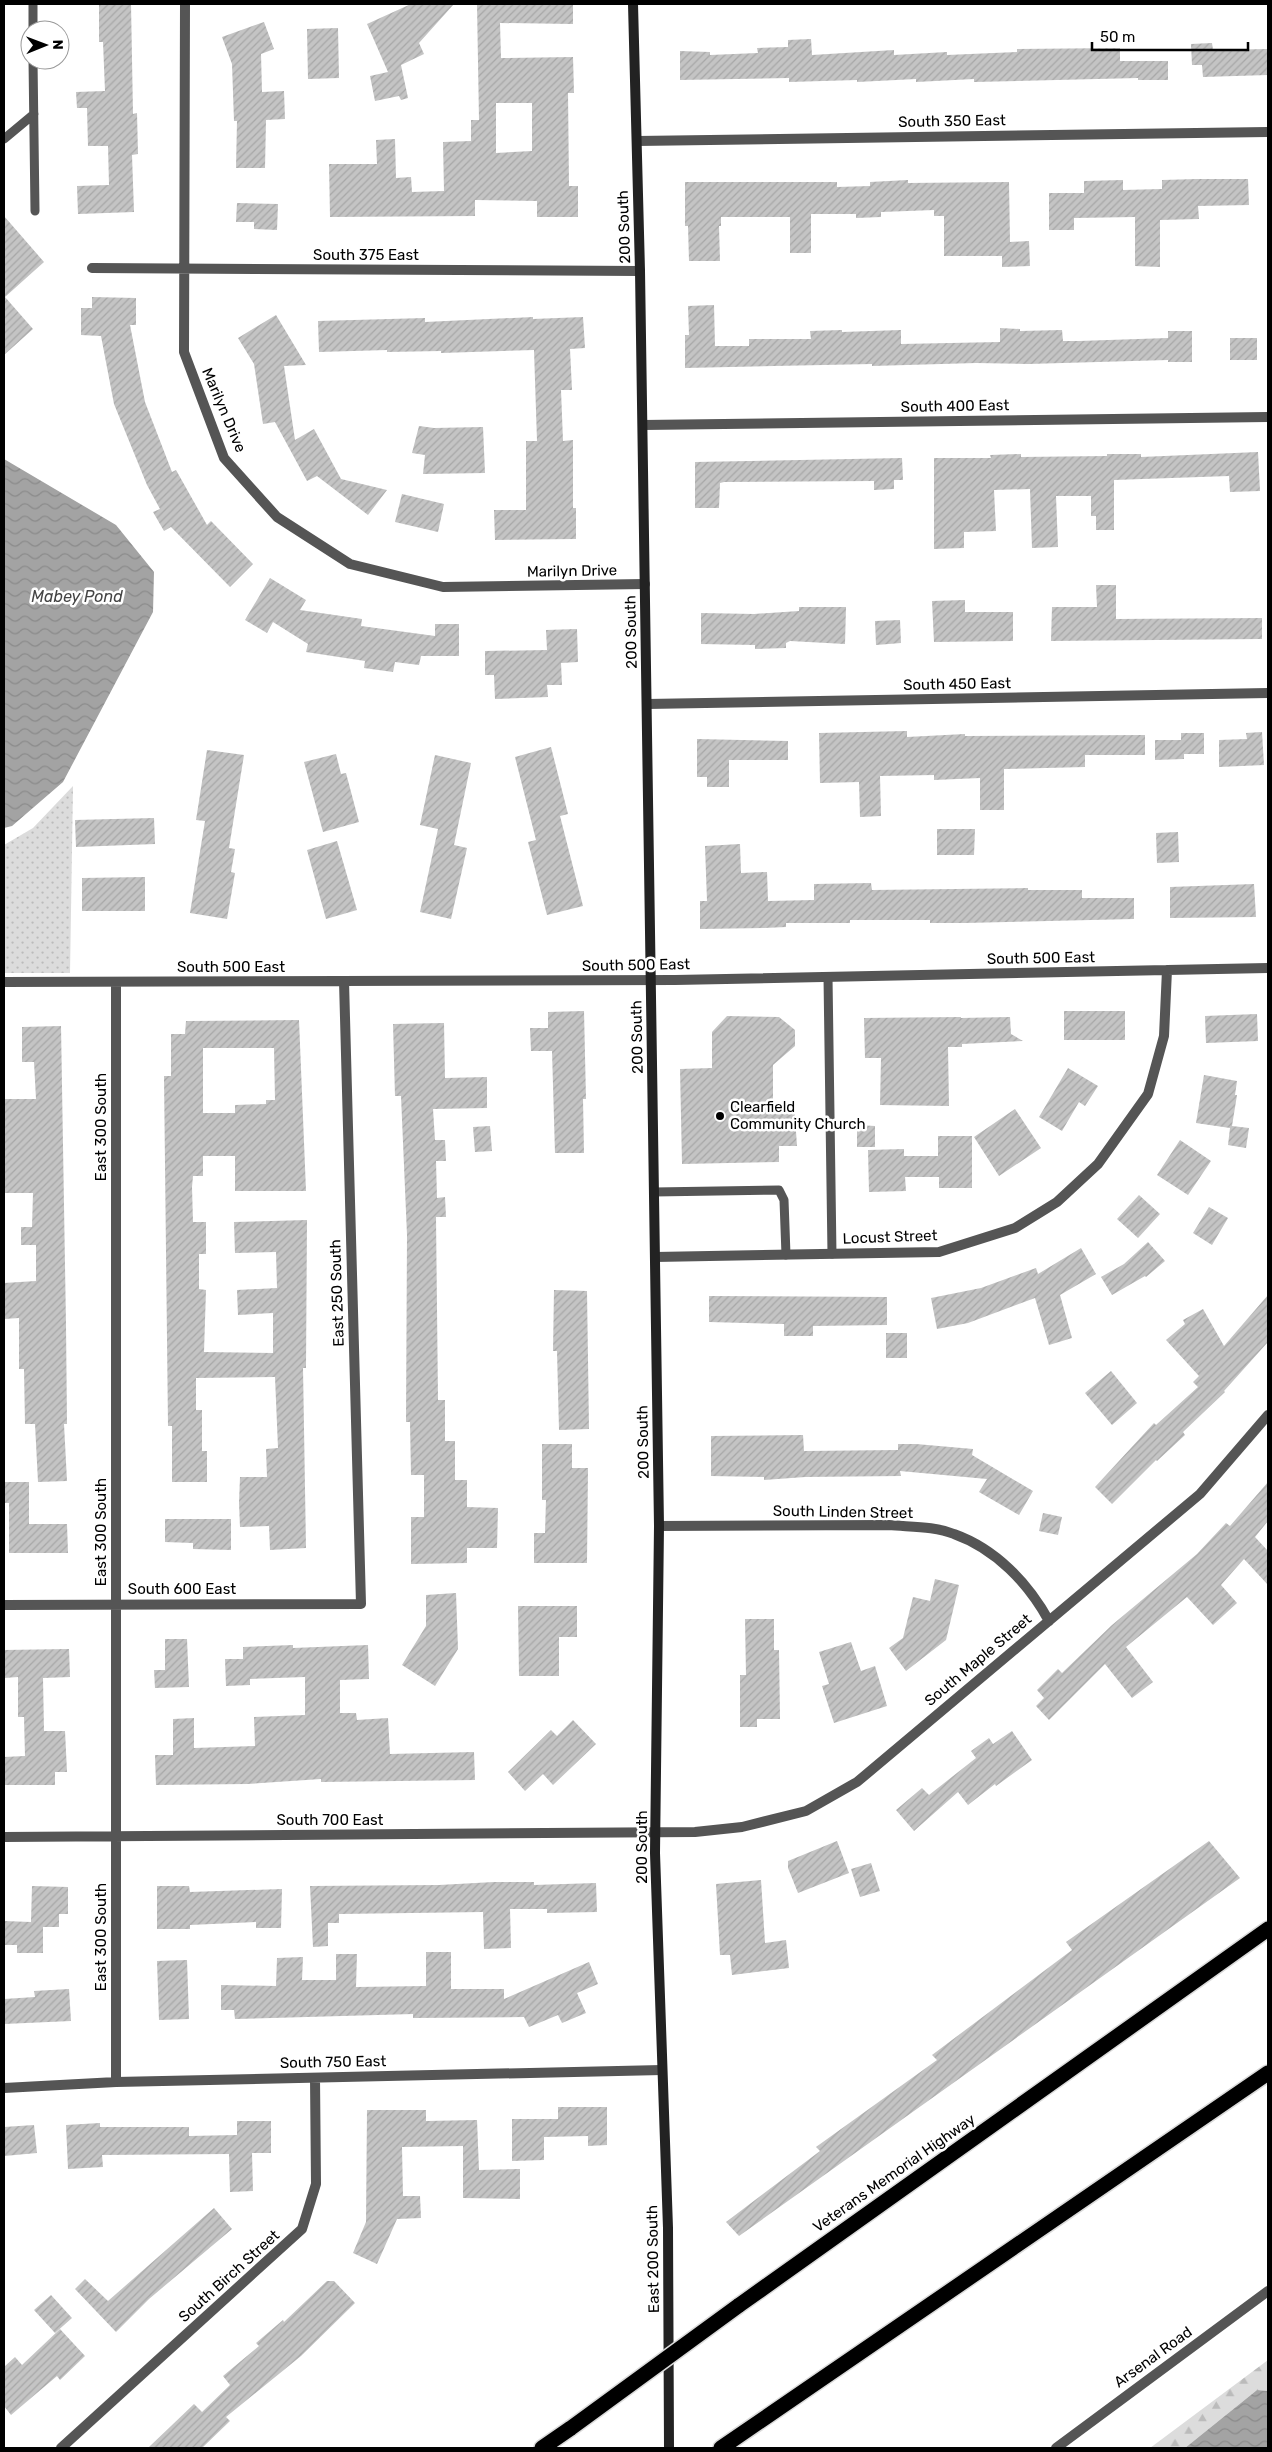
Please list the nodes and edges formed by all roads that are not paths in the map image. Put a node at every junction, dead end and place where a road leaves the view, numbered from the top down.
1 (32, 4) edge
2 (185, 4) edge
3 (633, 4) edge
4 (33, 20) edge
5 (33, 70) edge
6 (34, 114) junction
7 (1268, 132) edge
8 (4, 139) edge
9 (637, 141) junction
10 (35, 211) dead end
11 (92, 268) dead end
12 (184, 269) junction
13 (640, 271) junction
14 (1268, 417) edge
15 (643, 425) junction
16 (645, 584) junction
17 (1268, 693) edge
18 (647, 704) junction
19 (1268, 968) edge
20 (1167, 970) junction
21 (828, 977) junction
22 (651, 980) junction
23 (344, 981) junction
24 (4, 982) edge
25 (116, 982) junction
26 (654, 1192) junction
27 (832, 1254) junction
28 (786, 1255) junction
29 (655, 1257) junction
30 (1268, 1415) edge
31 (659, 1526) junction
32 (116, 1604) junction
33 (361, 1604) joint
34 (4, 1605) edge
35 (1049, 1621) junction
36 (656, 1832) junction
37 (116, 1836) junction
38 (4, 1837) edge
39 (1268, 1929) edge
40 (662, 2070) junction
41 (1268, 2073) edge
42 (316, 2078) junction
43 (116, 2082) junction
44 (4, 2088) edge
45 (1268, 2291) edge
46 (61, 2448) edge
47 (542, 2448) edge
48 (670, 2448) edge
49 (721, 2448) edge
50 (1056, 2448) edge

1 - 4 lane
2 - 12 street, Marilyn Drive
3 - 9 street, 200 South
5 - 6 lane
6 - 8 lane
6 - 10 lane
7 - 9 street, South 350 East
9 - 13 street, 200 South
11 - 12 street, South 375 East
12 - 13 street, South 375 East
12 - 16 street, Marilyn Drive
13 - 15 street, 200 South
14 - 15 street, South 400 East
15 - 16 street, 200 South
16 - 18 street, 200 South
17 - 18 street, South 450 East
18 - 22 street, 200 South
19 - 20 street, South 500 East
20 - 21 street, South 500 East
20 - 27 street, Locust Street
21 - 22 street, South 500 East
21 - 27 lane
22 - 23 street, South 500 East
22 - 26 street, 200 South
23 - 25 street, South 500 East
23 - 33 street, East 250 South
24 - 25 street, South 500 East
25 - 32 street, East 300 South
26 - 28 lane
26 - 29 street, 200 South
27 - 28 street, Locust Street
28 - 29 street, Locust Street
29 - 31 street, 200 South
30 - 35 street, South Maple Street
31 - 35 street, South Linden Street
31 - 36 street, 200 South
32 - 33 street, South 600 East
32 - 34 street, South 600 East
32 - 37 street, East 300 South
35 - 36 street, South Maple Street
36 - 37 street, South 700 East
36 - 40 street, 200 South
37 - 38 street, South 700 East
37 - 43 street, East 300 South
39 - 47 highway, Veterans Memorial Highway, bridge
40 - 42 street, South 750 East
40 - 48 street, East 200 South
41 - 49 highway
42 - 43 street, South 750 East
42 - 46 street, South Birch Street
43 - 44 street, South 750 East
45 - 50 street, Arsenal Road

